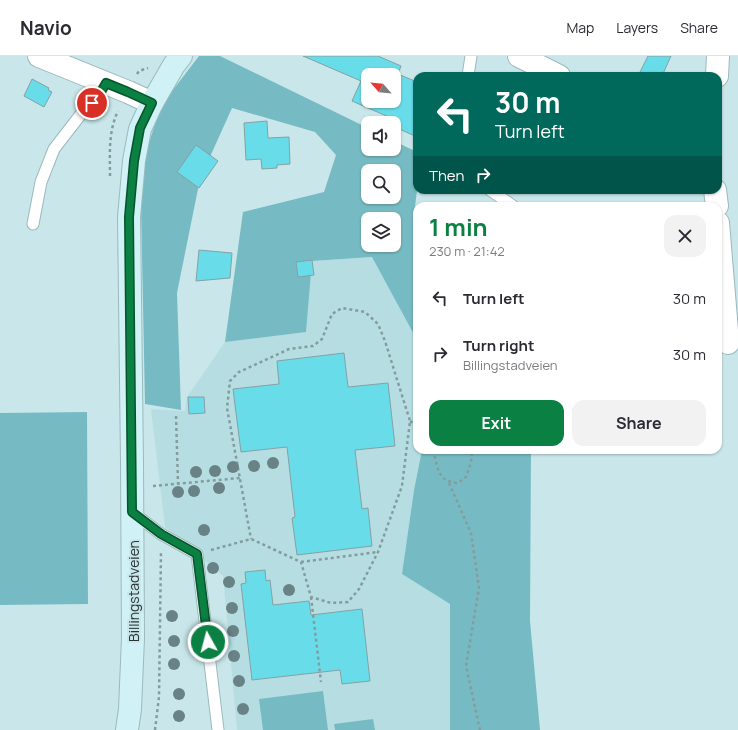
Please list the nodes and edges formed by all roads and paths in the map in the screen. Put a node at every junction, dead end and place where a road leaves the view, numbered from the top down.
1 (39, 56) edge
2 (181, 56) edge
3 (471, 56) edge
4 (519, 56) edge
5 (718, 56) edge
6 (469, 72) edge
7 (551, 72) edge
8 (717, 72) edge
9 (106, 83) junction
10 (152, 103) junction
11 (496, 194) edge
12 (507, 202) edge
13 (33, 224) dead end
14 (722, 271) edge
15 (728, 343) dead end
16 (176, 416) dead end
17 (410, 421) junction
18 (413, 423) edge
19 (434, 454) edge
20 (472, 454) edge
21 (240, 478) junction
22 (449, 483) junction
23 (178, 484) junction
24 (146, 487) dead end
25 (132, 512) junction
26 (161, 534) junction
27 (251, 539) junction
28 (378, 552) junction
29 (197, 554) junction
30 (302, 562) junction
31 (311, 597) junction
32 (321, 682) dead end
33 (127, 730) edge
34 (155, 730) edge
35 (218, 730) edge
36 (480, 730) edge

1 - 9 street
2 - 10 main road, Billingstadveien
3 - 6 lane
4 - 7 street
5 - 8 street
9 - 10 street
9 - 13 lane
10 - 25 main road, Billingstadveien
11 - 12 lane
14 - 15 street
16 - 23 path
17 - 18 path
17 - 21 path
17 - 28 path
19 - 22 path
20 - 22 path
21 - 23 path
21 - 27 path
22 - 36 path
23 - 24 path
25 - 26 lane
25 - 33 main road, Billingstadveien
26 - 29 lane
26 - 34 path
27 - 29 path
27 - 30 path
28 - 30 path
28 - 31 path
29 - 35 lane
30 - 31 path
31 - 32 path

